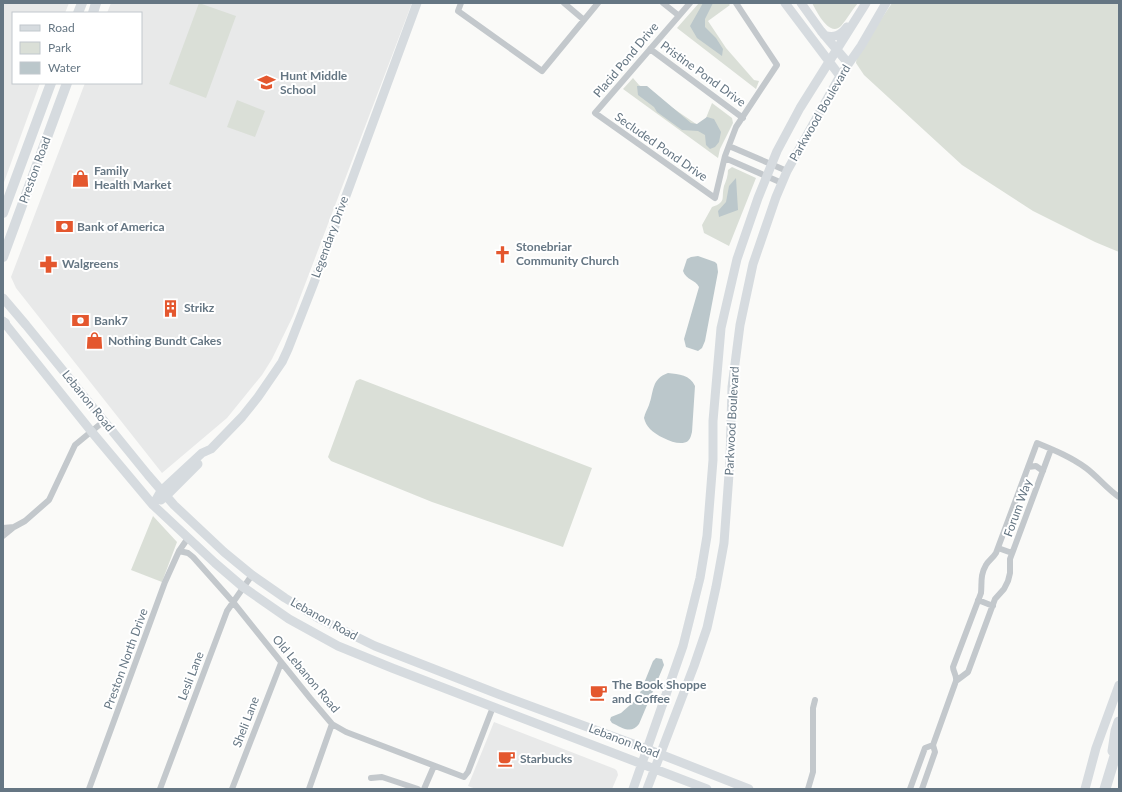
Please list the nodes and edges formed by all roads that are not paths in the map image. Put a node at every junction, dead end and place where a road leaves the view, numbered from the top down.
1 (417, 3) edge
2 (461, 3) edge
3 (564, 3) edge
4 (598, 3) edge
5 (663, 3) edge
6 (690, 3) edge
7 (736, 3) edge
8 (785, 3) edge
9 (801, 3) edge
10 (866, 3) edge
11 (886, 3) edge
12 (678, 15) junction
13 (859, 15) junction
14 (584, 20) junction
15 (824, 35) junction
16 (650, 49) junction
17 (836, 51) junction
18 (829, 63) junction
19 (848, 64) junction
20 (840, 76) junction
21 (51, 84) edge
22 (67, 84) edge
23 (595, 113) joint
24 (743, 118) junction
25 (29, 144) junction
26 (729, 146) junction
27 (43, 149) junction
28 (725, 158) junction
29 (770, 165) junction
30 (787, 171) junction
31 (766, 177) junction
32 (782, 183) junction
33 (3, 213) edge
34 (3, 257) edge
35 (737, 259) junction
36 (753, 264) junction
37 (3, 298) edge
38 (4, 322) edge
39 (718, 364) junction
40 (735, 366) junction
41 (104, 421) junction
42 (91, 431) junction
43 (1051, 449) junction
44 (713, 460) junction
45 (730, 460) junction
46 (1028, 467) junction
47 (1043, 471) junction
48 (164, 494) junction
49 (1119, 497) edge
50 (153, 505) junction
51 (14, 527) junction
52 (3, 528) edge
53 (3, 536) edge
54 (188, 538) junction
55 (998, 548) junction
56 (178, 551) junction
57 (1012, 553) junction
58 (252, 575) junction
59 (243, 587) junction
60 (978, 600) junction
61 (233, 602) junction
62 (993, 606) junction
63 (281, 663) junction
64 (956, 681) junction
65 (1119, 685) edge
66 (498, 694) junction
67 (815, 700) dead end
68 (493, 707) junction
69 (1119, 722) edge
70 (332, 724) junction
71 (1119, 743) edge
72 (932, 745) junction
73 (647, 749) junction
74 (661, 754) junction
75 (642, 764) junction
76 (434, 766) junction
77 (655, 768) junction
78 (1110, 768) junction
79 (371, 778) dead end
80 (89, 789) edge
81 (160, 789) edge
82 (232, 789) edge
83 (309, 789) edge
84 (418, 789) edge
85 (424, 789) edge
86 (633, 789) edge
87 (647, 789) edge
88 (707, 789) edge
89 (749, 789) edge
90 (808, 789) edge
91 (910, 789) edge
92 (922, 789) edge
93 (1084, 789) edge
94 (1105, 789) edge

1 - 48 main road, Legendary Drive
2 - 14 street
3 - 14 street
4 - 14 street
5 - 12 street
6 - 12 street, Placid Pond Drive
7 - 24 street
8 - 18 main road
9 - 15 main road
10 - 13 main road, Parkwood Boulevard
11 - 19 main road, Parkwood Boulevard
12 - 16 street, Placid Pond Drive
13 - 15 main road
13 - 17 main road, Parkwood Boulevard
15 - 17 main road
16 - 23 street, Placid Pond Drive
16 - 24 street, Pristine Pond Drive
17 - 18 main road, Parkwood Boulevard
17 - 19 main road
18 - 20 main road
18 - 29 main road, Parkwood Boulevard
19 - 20 main road, Parkwood Boulevard
20 - 30 main road, Parkwood Boulevard
21 - 25 main road, Preston Road
22 - 27 main road, Preston Road
23 - 28 street, Secluded Pond Drive
24 - 26 street
25 - 27 main road
25 - 33 main road, Preston Road
26 - 28 street
26 - 29 street
27 - 34 main road, Preston Road
28 - 31 street
29 - 30 street
29 - 31 main road, Parkwood Boulevard
30 - 32 main road, Parkwood Boulevard
31 - 32 street
31 - 35 main road, Parkwood Boulevard
32 - 36 main road, Parkwood Boulevard
35 - 36 main road
35 - 39 main road, Parkwood Boulevard
36 - 40 main road, Parkwood Boulevard
37 - 41 main road, Lebanon Road
38 - 42 main road, Lebanon Road
39 - 40 main road
39 - 44 main road, Parkwood Boulevard
40 - 45 main road, Parkwood Boulevard
41 - 42 street
41 - 48 main road, Lebanon Road
42 - 50 main road, Lebanon Road
42 - 51 street
43 - 46 street, Forum Way
43 - 47 street, Forum Way
43 - 49 street
44 - 45 main road
44 - 73 main road, Parkwood Boulevard
45 - 74 main road, Parkwood Boulevard
46 - 47 street, Forum Way
46 - 55 street, Forum Way
47 - 57 street, Forum Way
48 - 50 main road, Legendary Drive
48 - 58 main road, Lebanon Road
50 - 54 main road, Lebanon Road
51 - 52 street
51 - 53 street
54 - 56 street, Preston North Drive
54 - 59 main road, Lebanon Road
55 - 57 street, Forum Way
55 - 60 street, Forum Way
56 - 61 street, Old Lebanon Road
56 - 80 street, Preston North Drive
57 - 62 street, Forum Way
58 - 59 street, Lesli Lane
58 - 66 main road, Lebanon Road
59 - 61 street, Lesli Lane
59 - 68 main road, Lebanon Road
60 - 62 street
60 - 64 street, Forum Way
61 - 63 street, Old Lebanon Road
61 - 81 street, Lesli Lane
62 - 64 street, Forum Way
63 - 70 street, Old Lebanon Road
63 - 82 street, Sheli Lane
64 - 72 street, Forum Way
65 - 93 main road
66 - 68 main road
66 - 73 main road, Lebanon Road
67 - 90 street
68 - 75 main road, Lebanon Road
68 - 76 street, Old Lebanon Road
69 - 78 highway
70 - 76 street, Old Lebanon Road
70 - 83 street
71 - 78 highway
72 - 91 street, Forum Way
72 - 92 street, Forum Way
73 - 74 main road, Lebanon Road
73 - 75 main road, Parkwood Boulevard
74 - 77 main road, Parkwood Boulevard
74 - 89 main road, Lebanon Road
75 - 77 main road, Lebanon Road
75 - 86 main road, Parkwood Boulevard
76 - 85 street
77 - 87 main road, Parkwood Boulevard
77 - 88 main road, Lebanon Road
78 - 94 highway
79 - 84 street

